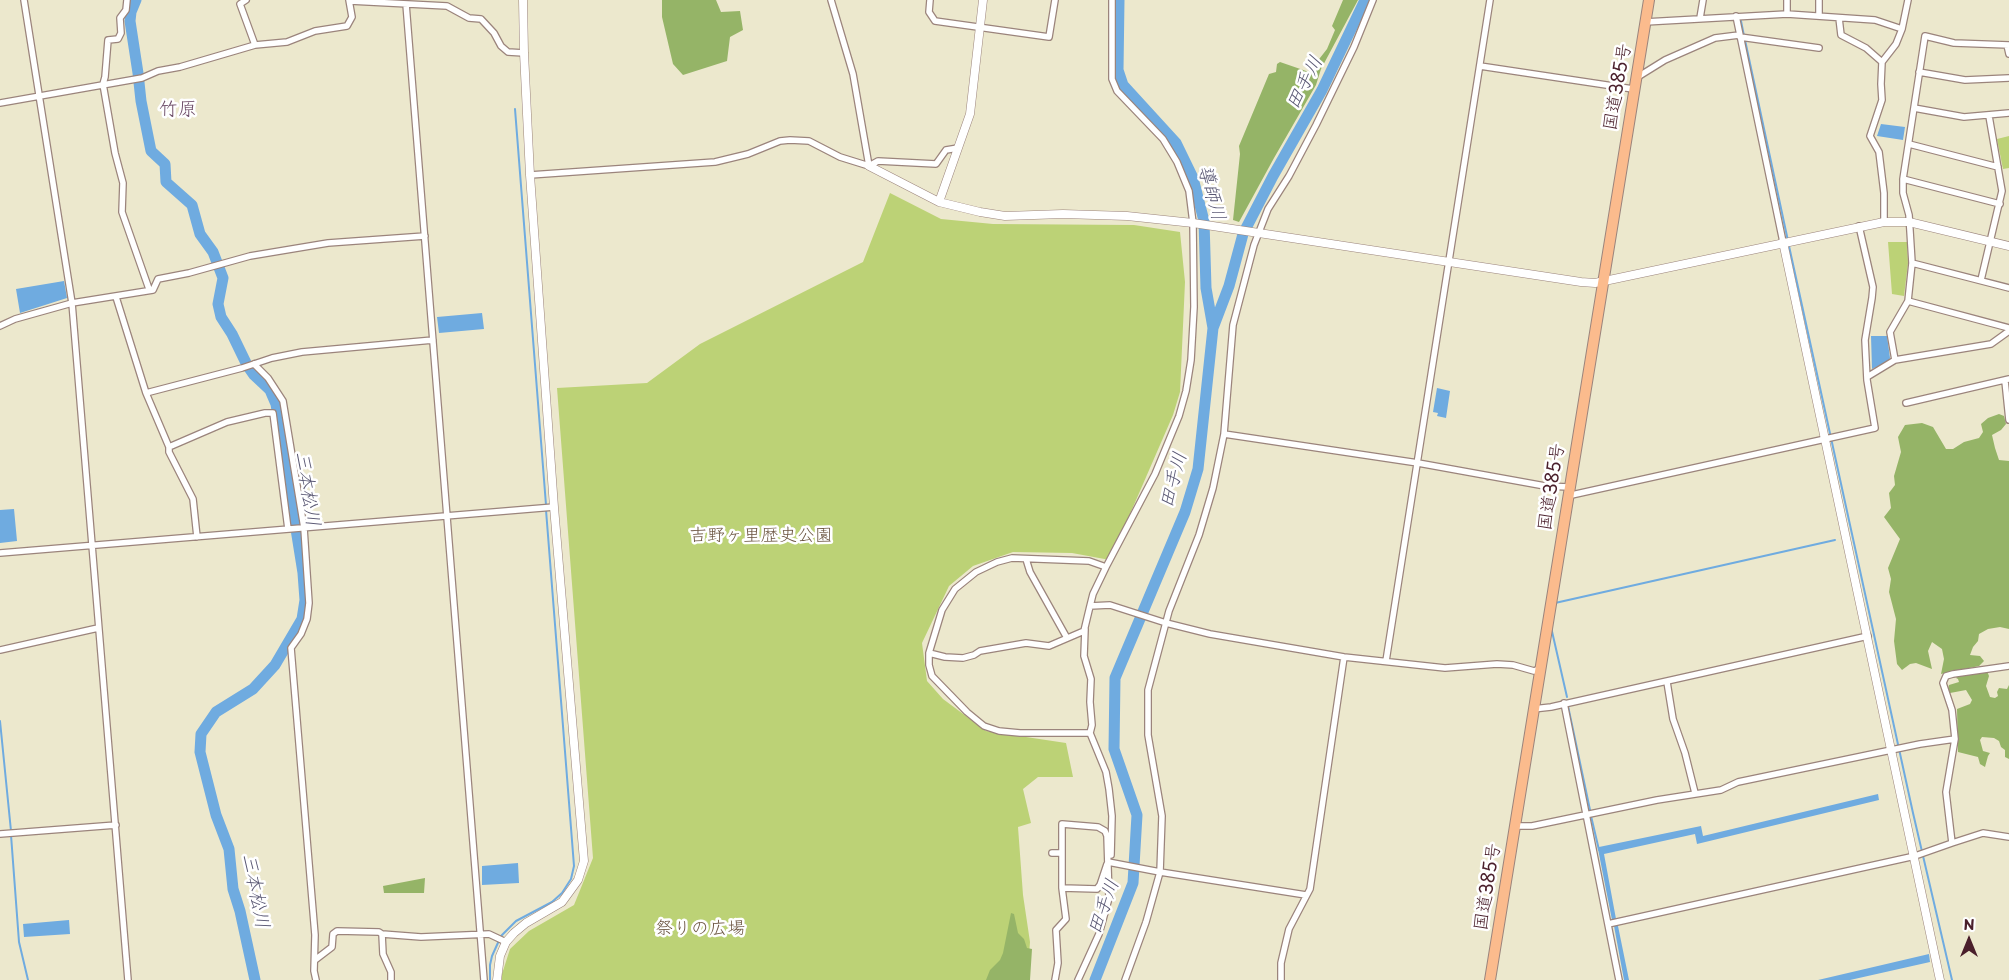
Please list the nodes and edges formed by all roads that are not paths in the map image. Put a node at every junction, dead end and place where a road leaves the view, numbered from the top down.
1 (24, 0) edge
2 (127, 0) edge
3 (246, 0) edge
4 (523, 0) edge
5 (831, 0) edge
6 (930, 0) edge
7 (983, 0) edge
8 (1055, 0) edge
9 (1112, 0) edge
10 (1374, 0) edge
11 (1490, 0) edge
12 (1649, 0) edge
13 (1703, 0) edge
14 (1787, 0) edge
15 (1819, 0) edge
16 (1908, 0) edge
17 (349, 1) edge
18 (406, 4) junction
19 (1787, 14) junction
20 (1819, 15) junction
21 (1736, 16) junction
22 (1700, 18) junction
23 (1839, 18) junction
24 (1645, 22) junction
25 (979, 27) junction
26 (1902, 29) junction
27 (1740, 36) junction
28 (254, 45) junction
29 (2008, 45) edge
30 (1819, 48) dead end
31 (524, 53) junction
32 (2009, 54) edge
33 (1882, 62) junction
34 (1480, 66) junction
35 (1919, 72) junction
36 (1636, 78) junction
37 (2009, 78) edge
38 (103, 84) junction
39 (1633, 89) junction
40 (39, 96) junction
41 (0, 103) edge
42 (1914, 108) junction
43 (2009, 113) edge
44 (1989, 116) junction
45 (1909, 144) junction
46 (958, 148) junction
47 (869, 166) junction
48 (1998, 167) junction
49 (530, 175) junction
50 (1902, 179) junction
51 (939, 202) junction
52 (2000, 204) junction
53 (1884, 222) junction
54 (1909, 222) junction
55 (1193, 223) junction
56 (1859, 226) junction
57 (1258, 232) junction
58 (425, 236) junction
59 (1783, 242) junction
60 (1991, 242) junction
61 (2009, 246) edge
62 (1449, 262) junction
63 (1912, 263) junction
64 (1981, 280) junction
65 (1602, 281) junction
66 (2009, 288) edge
67 (149, 289) junction
68 (116, 297) junction
69 (1908, 301) junction
70 (72, 303) junction
71 (0, 326) edge
72 (2009, 329) edge
73 (433, 340) junction
74 (1894, 360) junction
75 (254, 364) junction
76 (1867, 377) junction
77 (2007, 380) edge
78 (146, 394) junction
79 (1906, 403) dead end
80 (2009, 420) edge
81 (1224, 434) junction
82 (1825, 440) junction
83 (169, 447) junction
84 (1418, 463) junction
85 (1568, 491) junction
86 (554, 508) junction
87 (447, 517) junction
88 (304, 528) junction
89 (288, 530) junction
90 (197, 536) junction
91 (93, 546) junction
92 (0, 553) edge
93 (1026, 559) junction
94 (1106, 567) junction
95 (1090, 606) junction
96 (1166, 623) junction
97 (1085, 627) junction
98 (98, 628) junction
99 (1868, 636) junction
100 (1067, 638) junction
101 (0, 650) edge
102 (929, 653) junction
103 (1344, 657) junction
104 (1386, 661) junction
105 (2009, 666) edge
106 (1539, 669) junction
107 (1667, 682) junction
108 (1564, 703) junction
109 (1533, 709) junction
110 (1090, 733) junction
111 (1955, 739) junction
112 (1892, 750) junction
113 (1695, 793) junction
114 (1586, 814) junction
115 (116, 825) junction
116 (1514, 826) junction
117 (0, 834) edge
118 (2009, 837) edge
119 (1952, 843) junction
120 (1052, 853) dead end
121 (1061, 853) junction
122 (1915, 856) junction
123 (1108, 862) junction
124 (1160, 872) junction
125 (1062, 888) junction
126 (1306, 895) junction
127 (1608, 924) junction
128 (382, 934) junction
129 (481, 934) junction
130 (506, 942) junction
131 (315, 960) junction
132 (128, 980) edge
133 (316, 980) edge
134 (391, 980) edge
135 (484, 980) edge
136 (497, 980) edge
137 (1055, 980) edge
138 (1078, 980) edge
139 (1125, 980) edge
140 (1281, 980) edge
141 (1490, 980) edge
142 (1619, 980) edge
143 (1940, 980) edge

1 - 40 street
2 - 38 street
3 - 28 street
4 - 31 street
5 - 47 street
6 - 25 street
7 - 25 street
8 - 25 street
9 - 55 street
10 - 57 street
11 - 34 street
12 - 24 highway, 国道385号
13 - 22 street
14 - 19 street
15 - 20 street
16 - 26 street
17 - 18 street
17 - 28 street
18 - 31 street
18 - 58 street
19 - 20 street
19 - 21 street
20 - 23 street
21 - 22 street
21 - 27 street
22 - 24 street
23 - 26 street
23 - 33 street
24 - 36 highway, 国道385号
25 - 46 street
26 - 33 street
27 - 30 street
27 - 36 street
27 - 59 street
28 - 38 street
29 - 32 street
29 - 35 street
31 - 49 street
33 - 53 street
34 - 39 street
34 - 62 street
35 - 37 street
35 - 42 street
36 - 39 highway, 国道385号
38 - 40 street
38 - 67 street
39 - 65 highway, 国道385号
40 - 41 street
40 - 70 street
42 - 44 street
42 - 45 street
43 - 44 street
44 - 48 street
45 - 48 street
45 - 50 street
46 - 47 street
46 - 51 street
47 - 49 street
47 - 51 street
48 - 52 street
49 - 86 street
50 - 52 street
50 - 54 street
51 - 55 street
52 - 60 street
53 - 54 street
53 - 56 street
54 - 60 street
54 - 63 street
55 - 57 street
55 - 94 street
56 - 59 street
56 - 76 street
57 - 62 street
57 - 81 street
58 - 67 street
58 - 73 street
59 - 65 street
59 - 82 street
60 - 61 street
60 - 64 street
62 - 65 street
62 - 84 street
63 - 64 street
63 - 69 street
64 - 66 street
65 - 85 highway, 国道385号
67 - 68 street
68 - 70 street
68 - 78 street
69 - 72 street
69 - 74 street
70 - 71 street
70 - 91 street
72 - 74 street
73 - 75 street
73 - 87 street
74 - 76 street
75 - 78 street
75 - 88 street
76 - 82 street
77 - 79 street
77 - 80 street
78 - 83 street
81 - 84 street
81 - 96 street
82 - 85 street
82 - 99 street
83 - 89 street
83 - 90 street
84 - 85 street
84 - 104 street
85 - 106 highway, 国道385号
86 - 87 street
86 - 130 street
87 - 88 street
87 - 129 street
88 - 89 street
88 - 131 street
89 - 90 street
90 - 91 street
91 - 92 street
91 - 98 street
93 - 94 street
93 - 100 street
93 - 102 street
94 - 95 street
95 - 96 street
95 - 97 street
96 - 103 street
96 - 124 street
97 - 100 street
97 - 110 street
98 - 101 street
98 - 115 street
99 - 107 street
99 - 112 street
100 - 102 street
102 - 110 street
103 - 104 street
103 - 126 street
104 - 106 street
105 - 111 street
106 - 109 highway, 国道385号
107 - 108 street
107 - 113 street
108 - 109 street
108 - 114 street
109 - 116 highway, 国道385号
110 - 123 street
111 - 112 street
111 - 119 street
112 - 113 street
112 - 122 street
113 - 114 street
114 - 116 street
114 - 127 street
115 - 117 street
115 - 132 street
116 - 141 highway, 国道385号
118 - 119 street
119 - 122 street
120 - 121 street
121 - 123 street
121 - 125 street
122 - 127 street
122 - 143 street
123 - 124 street
123 - 125 street
123 - 138 street
124 - 126 street
124 - 139 street
125 - 137 street
126 - 140 street
127 - 142 street
128 - 129 street
128 - 131 street
128 - 134 street
129 - 130 street
129 - 135 street
130 - 136 street
131 - 133 street

